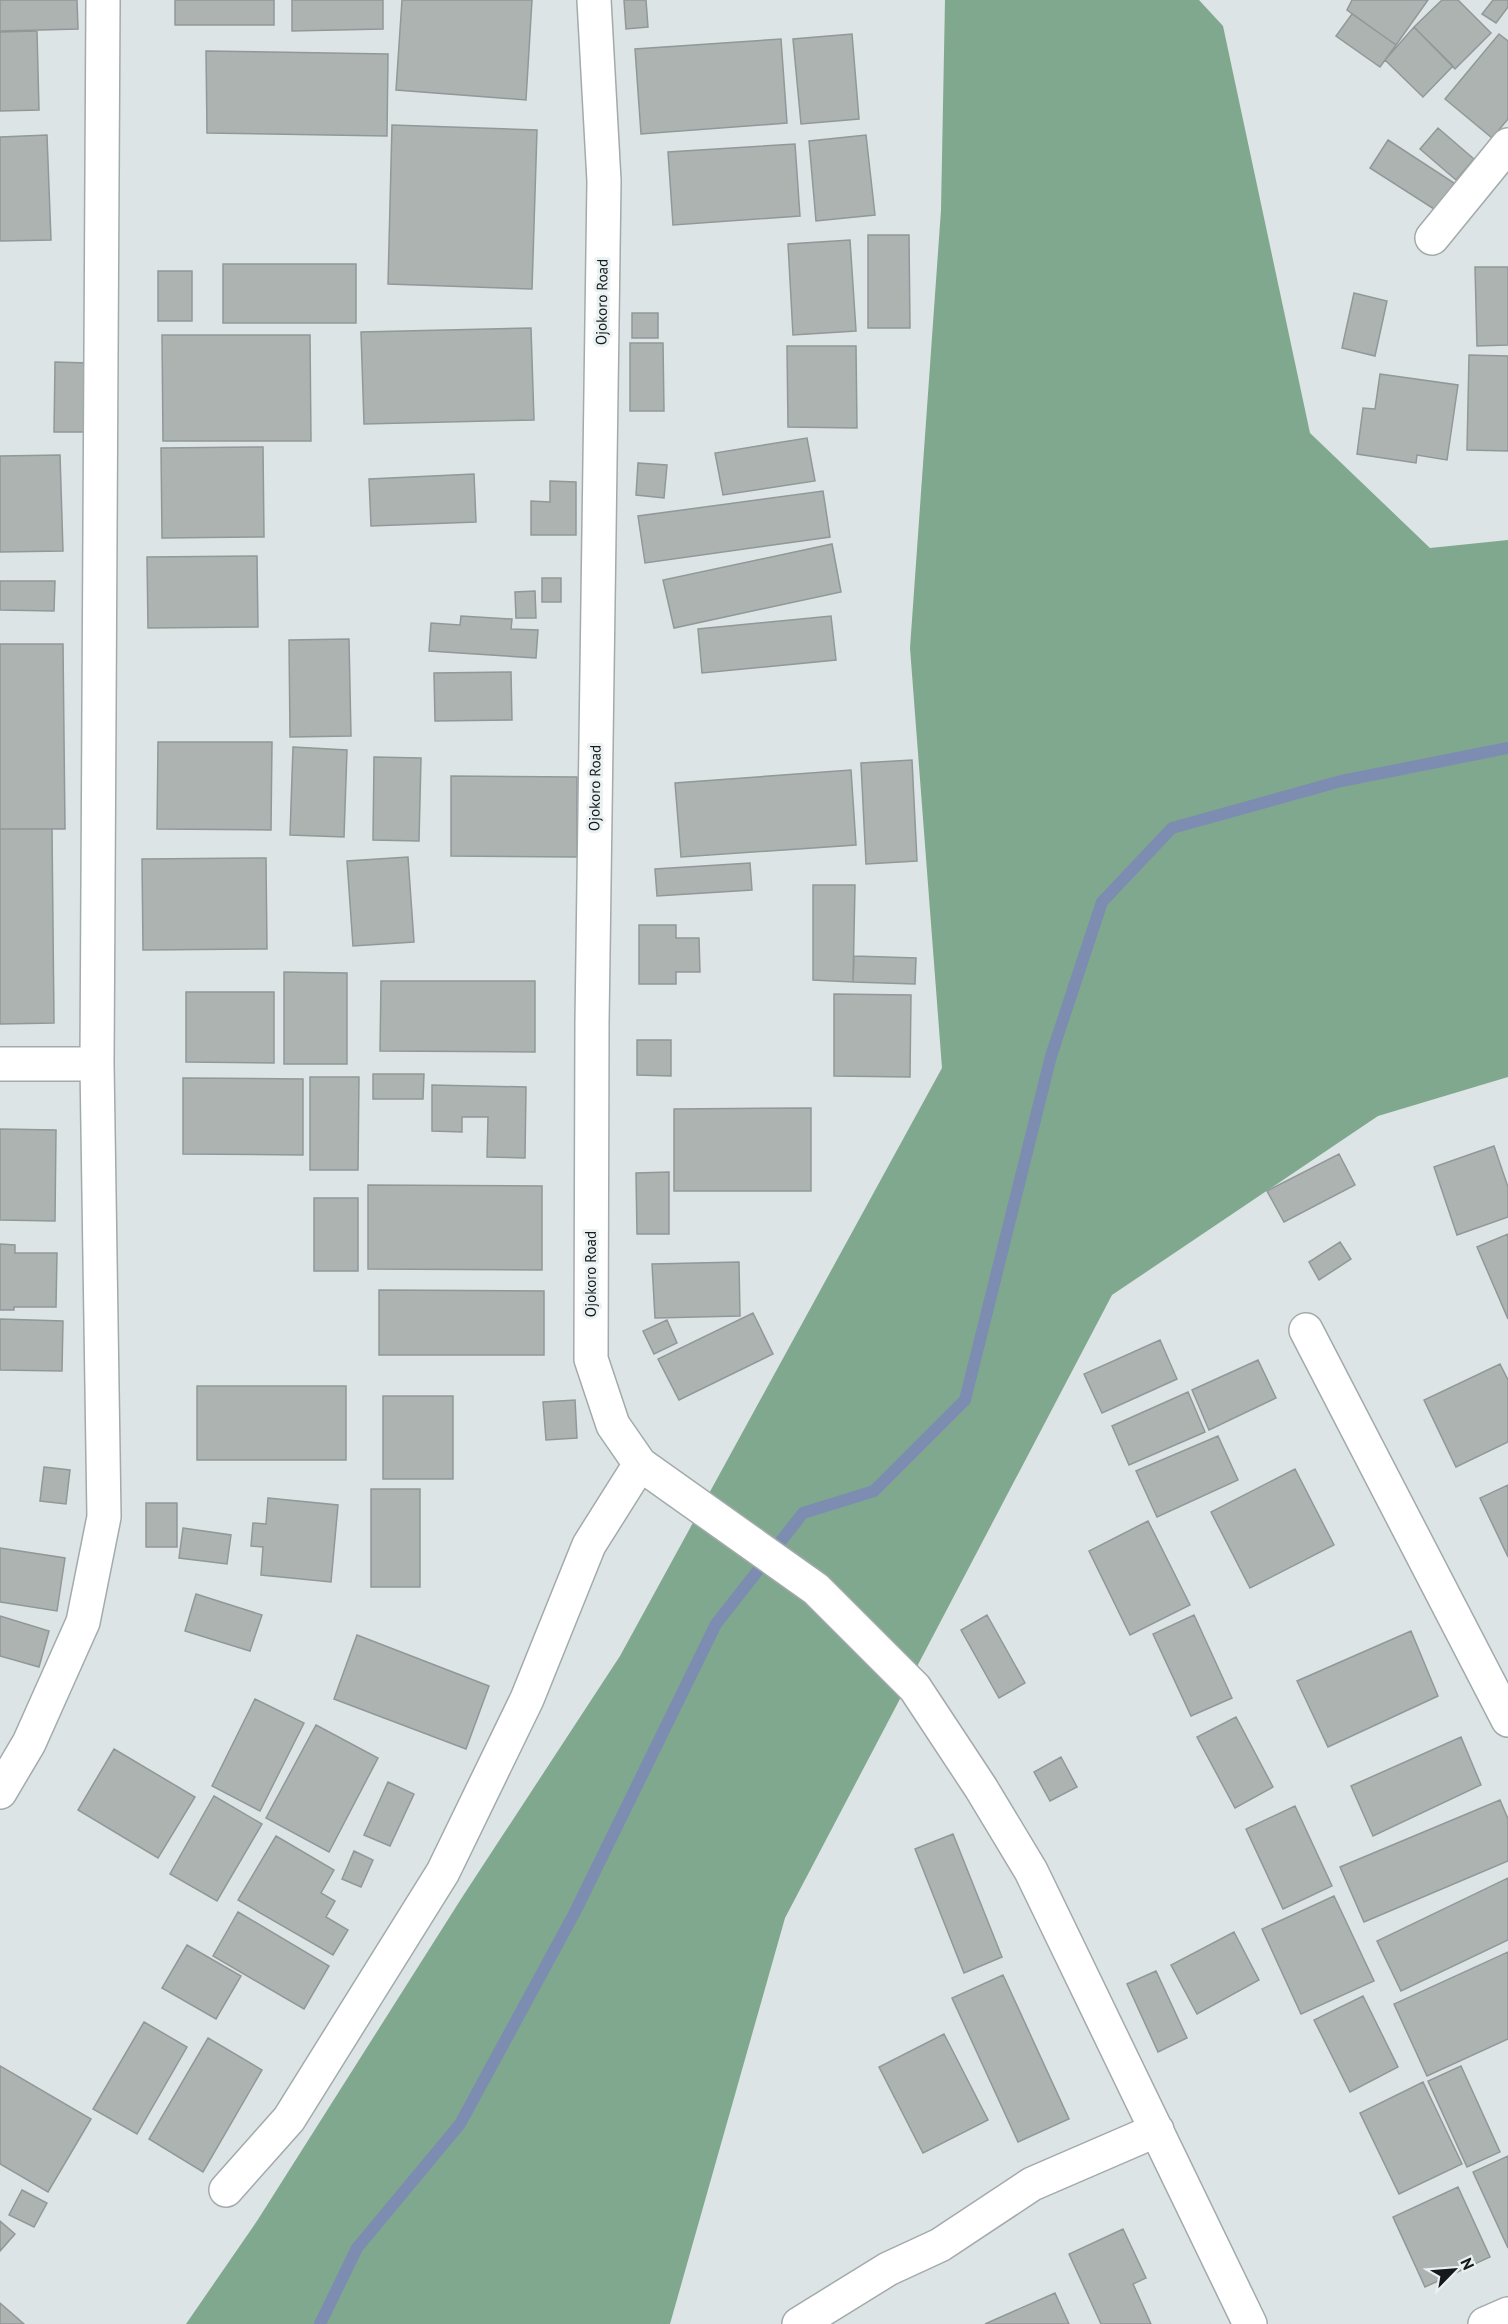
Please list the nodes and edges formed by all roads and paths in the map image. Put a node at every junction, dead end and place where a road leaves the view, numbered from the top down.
1 (103, 0) edge
2 (594, 0) edge
3 (1508, 145) edge
4 (1432, 238) dead end
5 (0, 1064) edge
6 (97, 1064) junction
7 (1306, 1330) dead end
8 (640, 1464) junction
9 (1508, 1720) edge
10 (0, 1791) edge
11 (1157, 2130) junction
12 (226, 2190) dead end
13 (1508, 2314) edge
14 (799, 2324) edge
15 (1250, 2324) edge
16 (1485, 2324) edge

1 - 6 street
2 - 8 street, Ojokoro Road
3 - 4 street
5 - 6 street
6 - 10 street
7 - 9 street
8 - 11 street, Ojokoro Road
8 - 12 street
11 - 14 street
11 - 15 street, Ojokoro Road
13 - 16 street

